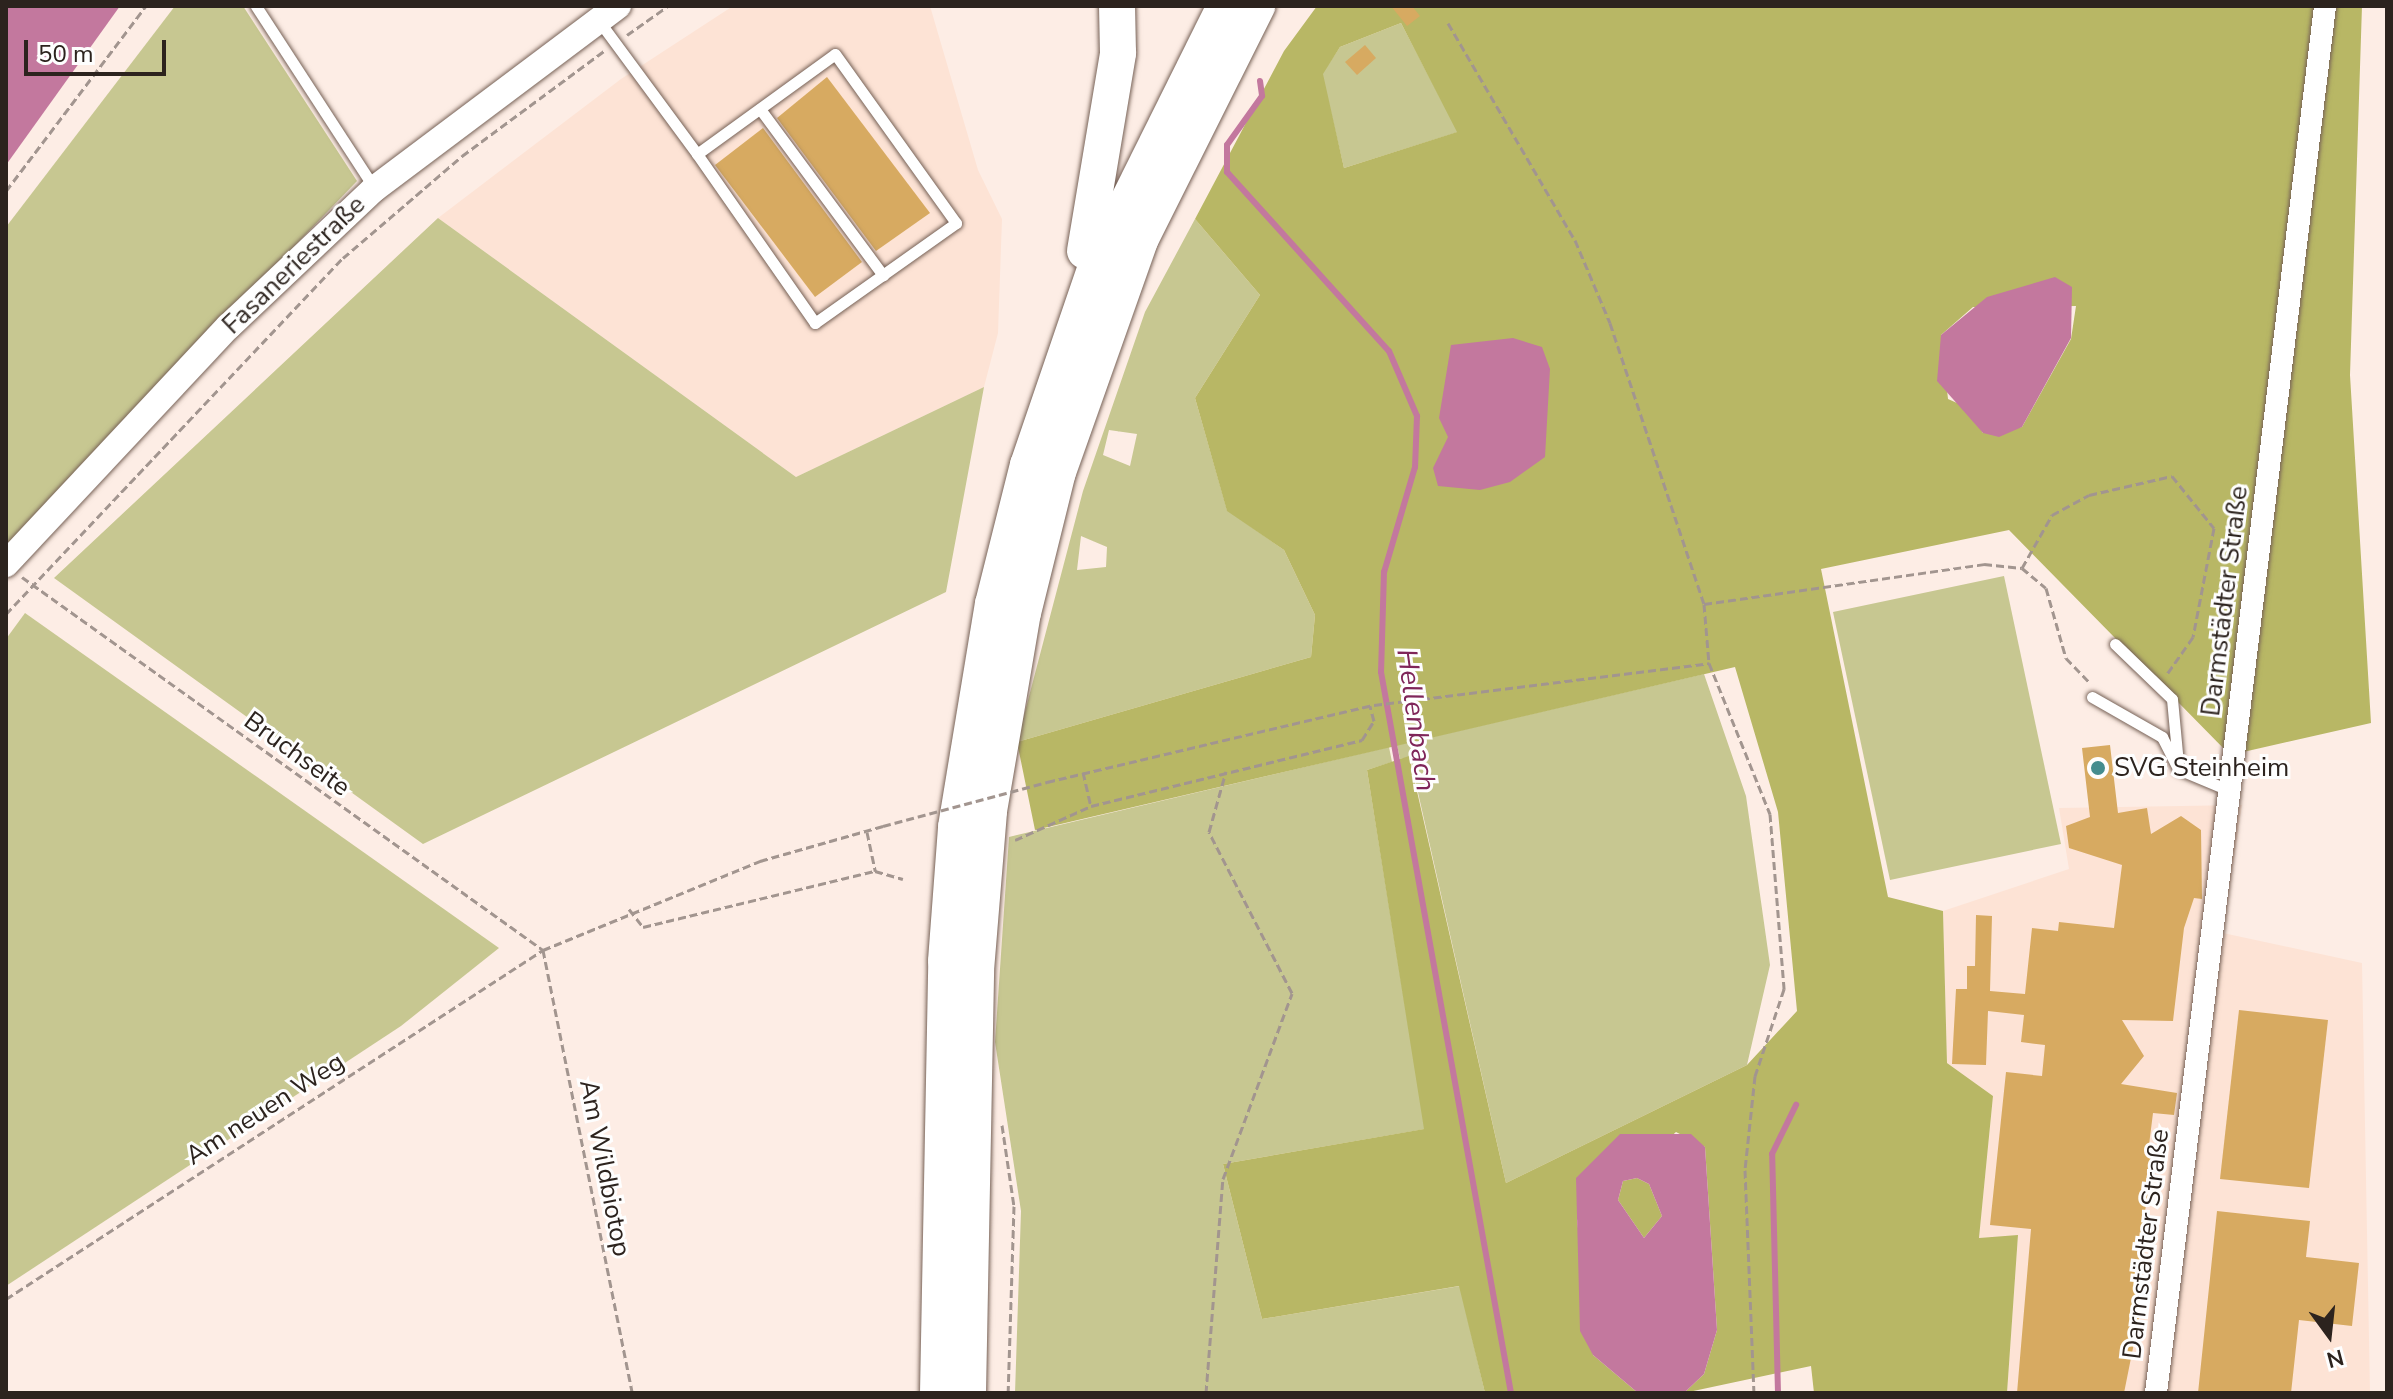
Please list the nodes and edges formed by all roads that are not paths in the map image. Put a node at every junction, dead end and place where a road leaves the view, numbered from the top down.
1 (256, 6) edge
2 (1117, 6) edge
3 (1225, 6) edge
4 (1257, 6) edge
5 (1282, 6) edge
6 (2325, 6) edge
7 (608, 13) edge
8 (1228, 60) junction
9 (760, 109) junction
10 (697, 154) junction
11 (374, 189) junction
12 (883, 275) junction
13 (1045, 416) junction
14 (6, 564) edge
15 (2115, 644) dead end
16 (2092, 697) road end
17 (2178, 769) junction
18 (2231, 791) junction
19 (938, 1393) edge
20 (968, 1393) edge
21 (2156, 1393) edge

1 - 11 lane
2 - 13 highway
3 - 13 highway
4 - 8 highway
5 - 8 highway
6 - 18 street, Darmstädter Straße
7 - 10 lane
7 - 11 street, Fasaneriestraße
8 - 20 highway
9 - 10 lane
9 - 12 lane
9 - 12 lane
10 - 12 lane
11 - 14 street, Fasaneriestraße
13 - 19 highway
15 - 17 lane
16 - 17 lane
17 - 18 lane
18 - 21 street, Darmstädter Straße

